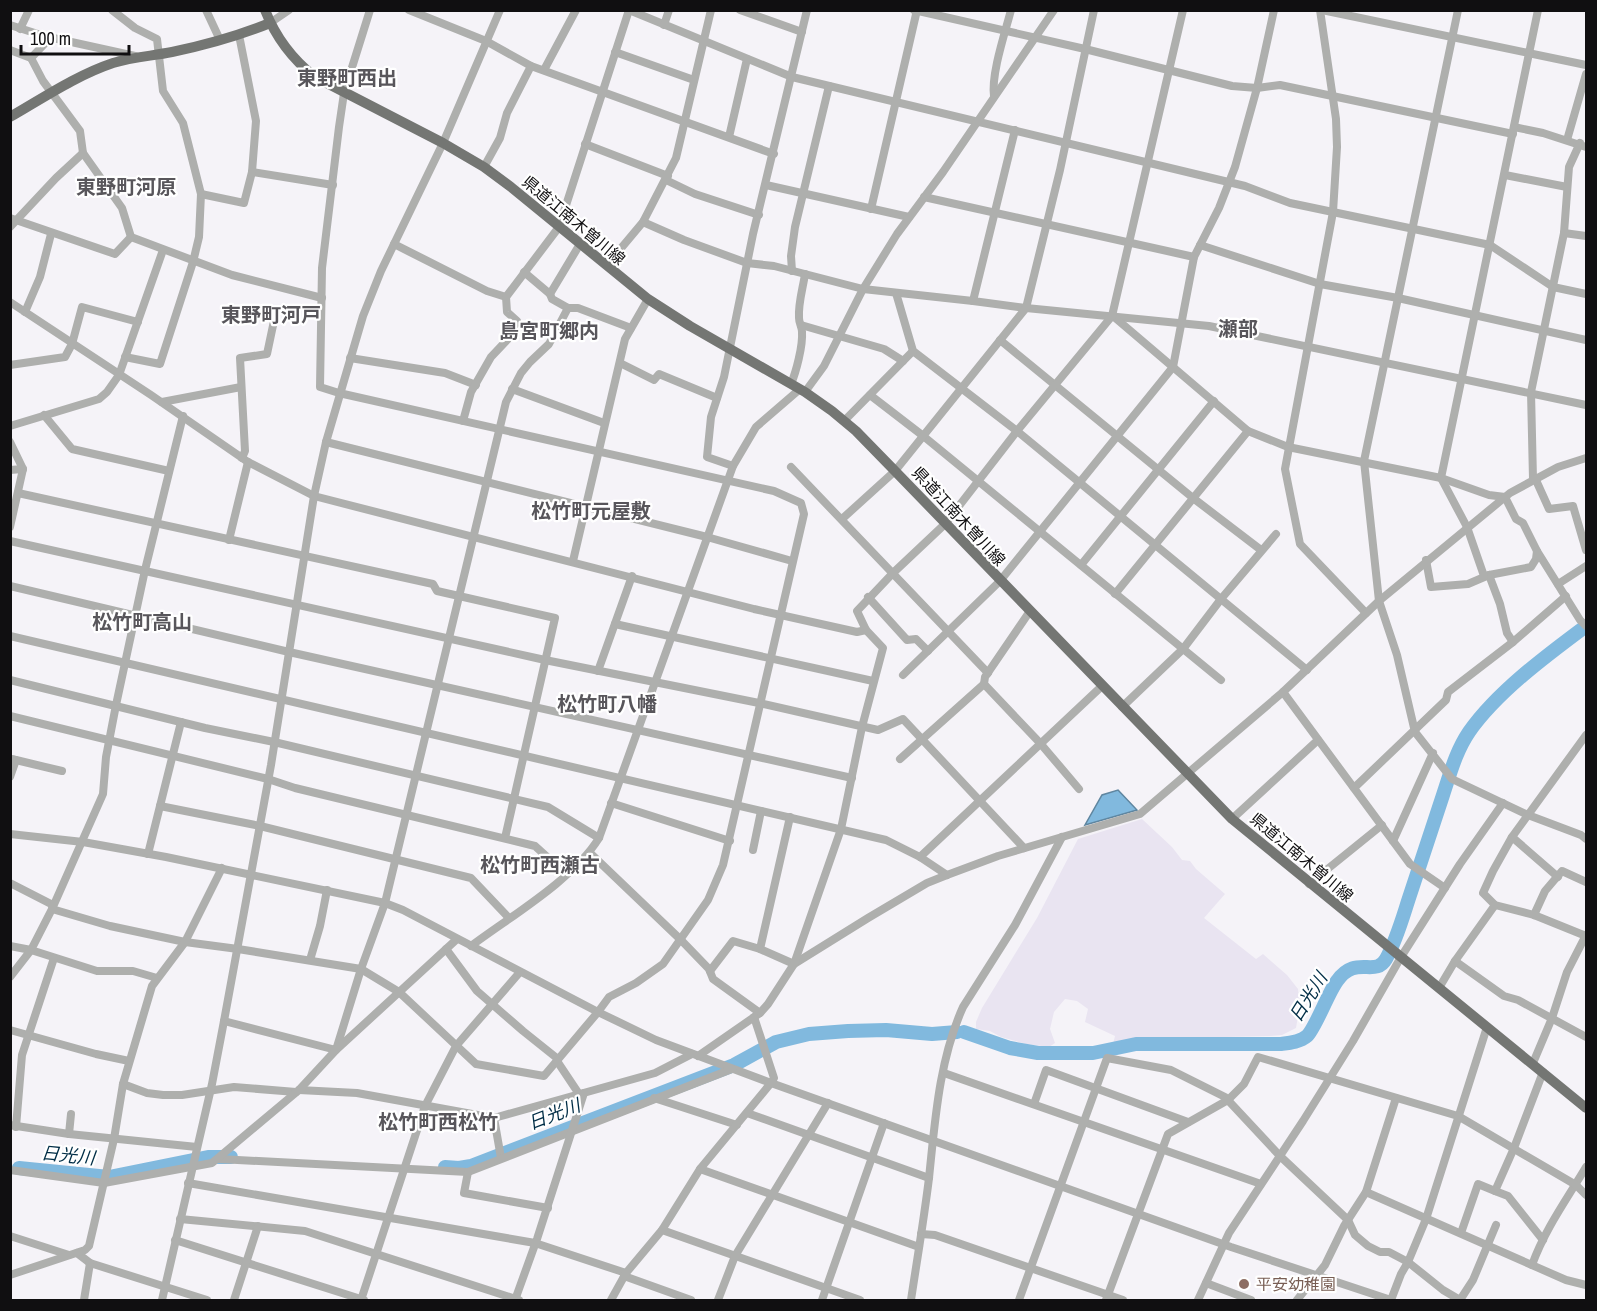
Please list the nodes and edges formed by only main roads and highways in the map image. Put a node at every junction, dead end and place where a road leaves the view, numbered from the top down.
1 (265, 10) edge
2 (270, 23) junction
3 (11, 115) edge
4 (1587, 1108) edge

1 - 2 main road, 県道江南木曽川線
2 - 3 main road
2 - 4 main road, 県道江南木曽川線

